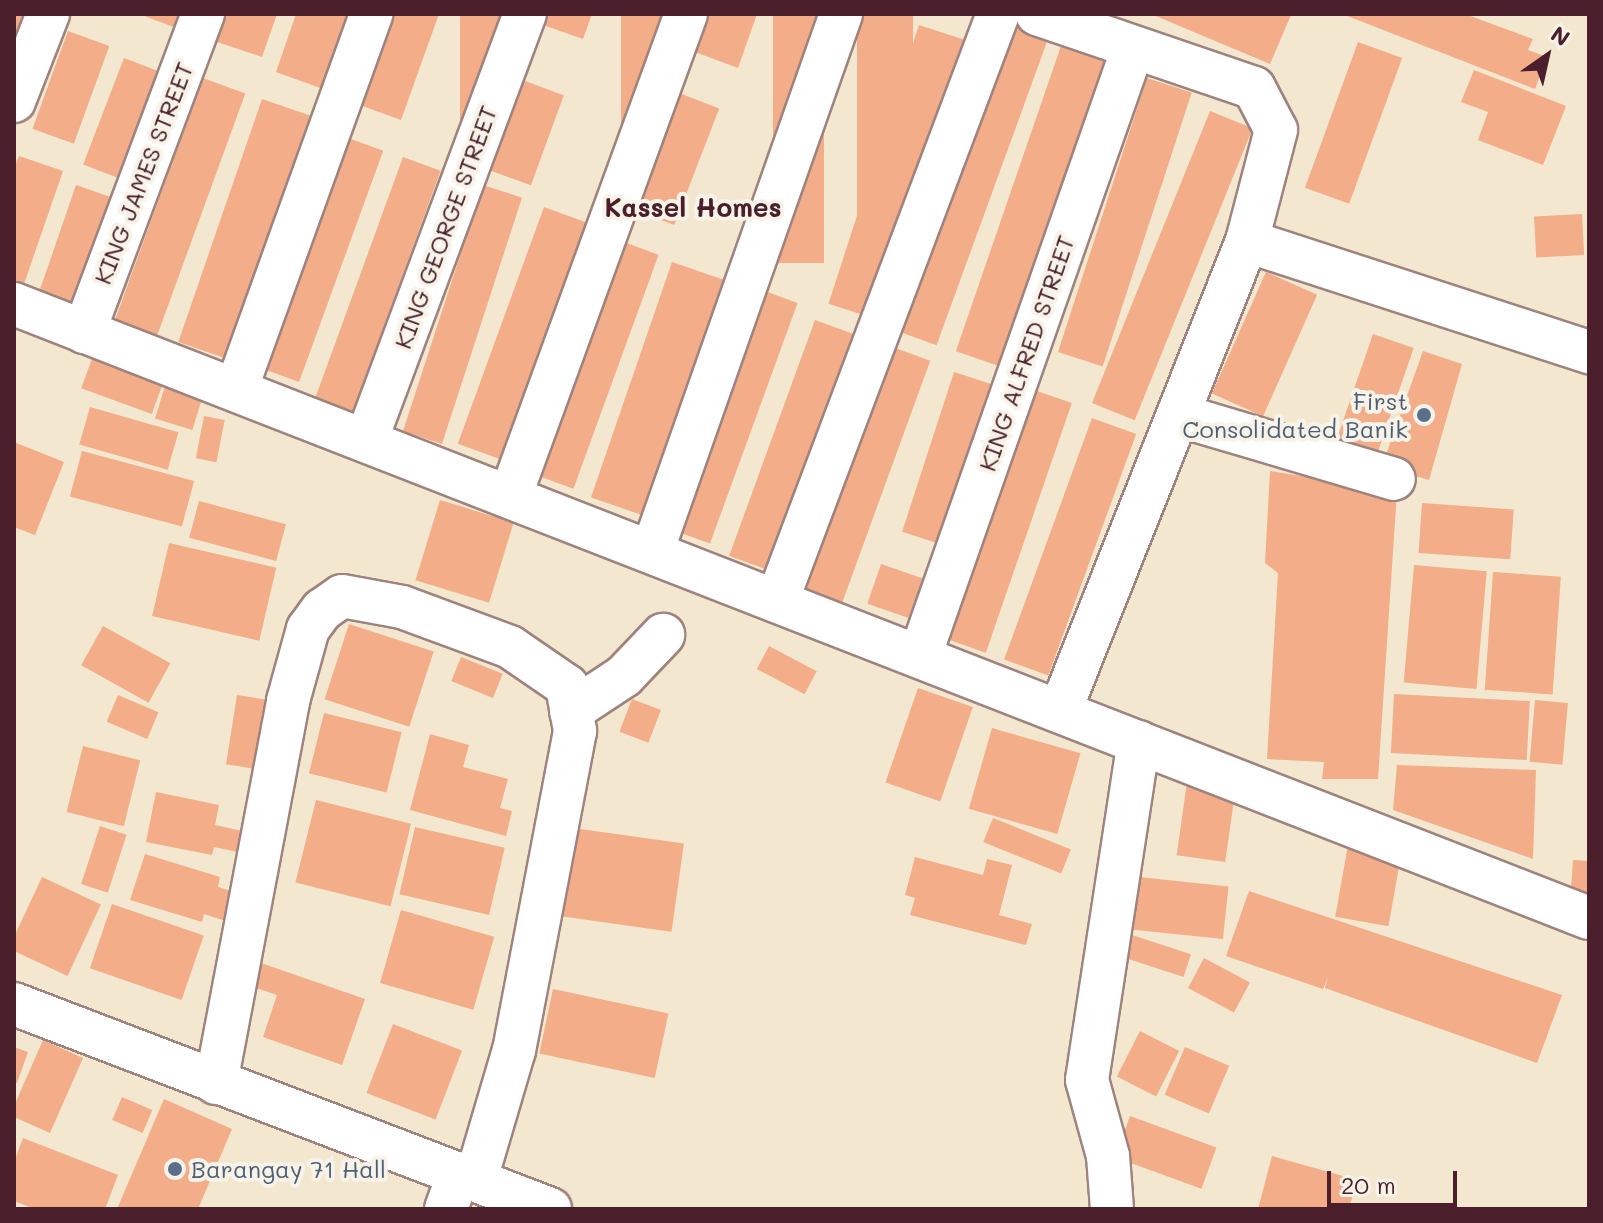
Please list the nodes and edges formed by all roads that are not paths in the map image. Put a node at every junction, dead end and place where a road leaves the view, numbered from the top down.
1 (48, 14) edge
2 (203, 14) edge
3 (371, 14) edge
4 (525, 14) edge
5 (686, 14) edge
6 (841, 14) edge
7 (998, 14) edge
8 (1037, 14) edge
9 (1132, 51) junction
10 (14, 101) edge
11 (1247, 241) junction
12 (14, 304) edge
13 (84, 332) junction
14 (1589, 352) edge
15 (236, 390) junction
16 (1178, 415) junction
17 (366, 441) junction
18 (1394, 479) dead end
19 (510, 497) junction
20 (652, 552) junction
21 (777, 601) junction
22 (663, 635) dead end
23 (920, 656) junction
24 (571, 711) junction
25 (1060, 711) junction
26 (1139, 742) junction
27 (1589, 918) edge
28 (14, 1004) edge
29 (216, 1083) junction
30 (460, 1187) edge
31 (550, 1209) edge
32 (1112, 1209) edge

1 - 10 street
2 - 13 street, KING JAMES STREET
3 - 15 street
4 - 17 street, KING GEORGE STREET
5 - 19 street
6 - 20 street
7 - 21 street
8 - 9 street
9 - 11 street
9 - 23 street, KING ALFRED STREET
11 - 14 street
11 - 16 street
12 - 13 street
13 - 15 street
15 - 17 street
16 - 18 street
16 - 25 street
17 - 19 street
19 - 20 street
20 - 21 street
21 - 23 street
22 - 24 street
23 - 25 street
24 - 29 street
24 - 30 street
25 - 26 street
26 - 27 street
26 - 32 street
28 - 29 street
29 - 30 street
30 - 31 street

